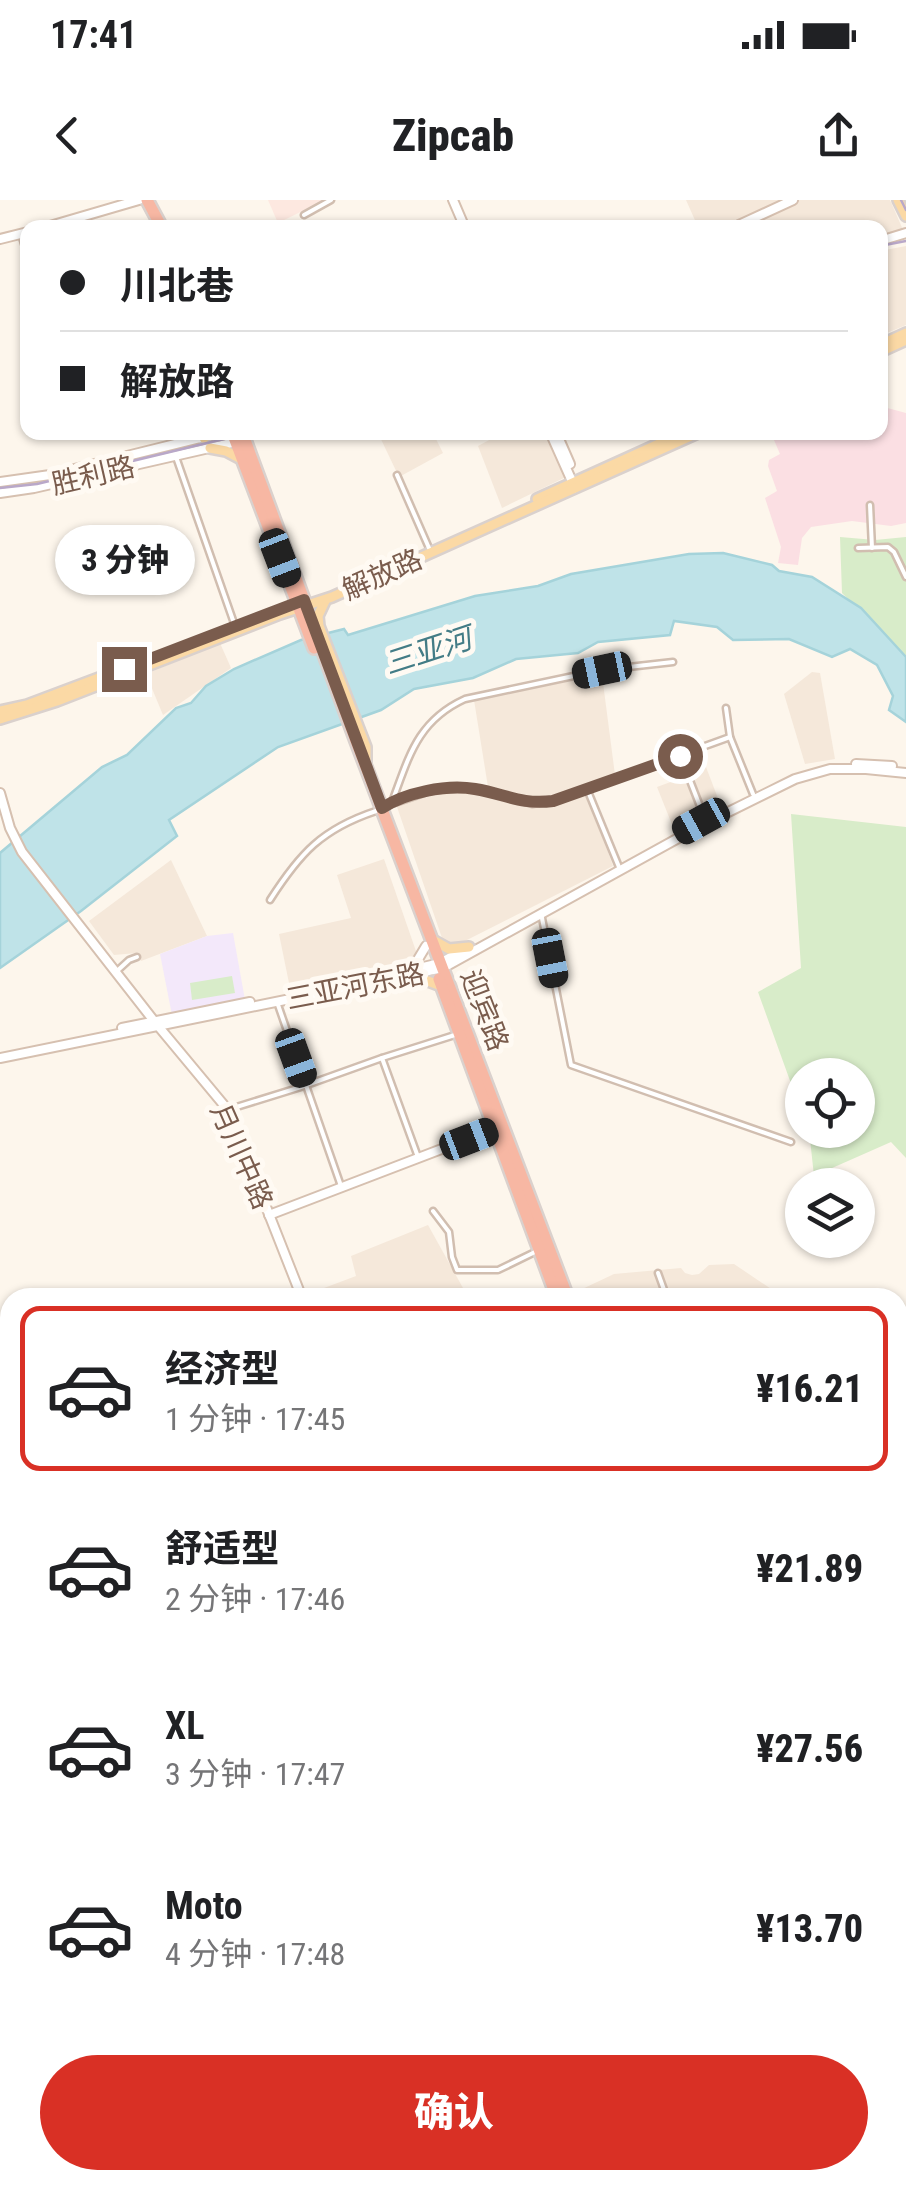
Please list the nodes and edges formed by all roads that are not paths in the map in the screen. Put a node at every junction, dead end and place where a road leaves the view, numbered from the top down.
1 (140, 200) edge
2 (331, 200) edge
3 (782, 200) edge
4 (793, 200) edge
5 (898, 200) edge
6 (304, 215) dead end
7 (906, 216) edge
8 (71, 220) edge
9 (744, 220) edge
10 (745, 220) edge
11 (187, 440) edge
12 (227, 440) edge
13 (237, 440) edge
14 (238, 440) edge
15 (557, 440) edge
16 (669, 440) edge
17 (681, 440) edge
18 (210, 448) junction
19 (176, 457) junction
20 (242, 460) junction
21 (397, 475) dead end
22 (0, 482) edge
23 (577, 485) junction
24 (0, 493) edge
25 (870, 504) dead end
26 (429, 548) junction
27 (858, 548) dead end
28 (872, 548) junction
29 (906, 577) edge
30 (327, 599) junction
31 (302, 604) junction
32 (234, 626) junction
33 (313, 628) junction
34 (674, 662) dead end
35 (726, 708) dead end
36 (0, 711) edge
37 (0, 718) edge
38 (730, 736) junction
39 (357, 741) junction
40 (680, 756) junction
41 (906, 770) edge
42 (587, 790) junction
43 (0, 793) edge
44 (753, 794) junction
45 (383, 807) junction
46 (5, 816) edge
47 (704, 819) junction
48 (619, 867) junction
49 (270, 900) dead end
50 (541, 913) junction
51 (428, 942) junction
52 (470, 947) junction
53 (137, 956) dead end
54 (462, 957) junction
55 (438, 966) junction
56 (116, 972) junction
57 (404, 974) junction
58 (441, 986) junction
59 (453, 995) junction
60 (276, 1002) junction
61 (158, 1024) junction
62 (458, 1034) junction
63 (0, 1056) edge
64 (382, 1058) junction
65 (306, 1086) junction
66 (228, 1110) junction
67 (494, 1129) junction
68 (785, 1140) edge
69 (419, 1158) junction
70 (342, 1187) junction
71 (433, 1211) dead end
72 (269, 1214) junction
73 (540, 1250) junction
74 (658, 1273) dead end
75 (298, 1288) edge
76 (554, 1288) edge
77 (564, 1288) edge
78 (663, 1288) edge

1 - 8 main road
2 - 6 street
3 - 9 main road
4 - 10 main road
5 - 7 main road
11 - 22 main road, 胜利路
12 - 18 main road, 胜利路
13 - 20 highway
14 - 31 highway
15 - 23 main road
16 - 23 main road, 解放路
17 - 23 main road, 解放路
18 - 19 main road, 胜利路
18 - 20 main road
19 - 24 main road, 胜利路
19 - 32 street
20 - 31 highway
21 - 26 street
23 - 26 main road, 解放路
23 - 30 main road, 解放路
25 - 28 street
26 - 31 main road, 解放路
27 - 28 street
28 - 29 street
30 - 31 main road, 解放路
30 - 33 main road
31 - 32 main road, 解放路
31 - 33 highway
31 - 37 main road, 解放路
32 - 36 main road, 解放路
33 - 39 highway
34 - 45 street
35 - 38 street
38 - 40 street
38 - 44 street
39 - 45 highway, 迎宾路
39 - 45 highway, 迎宾路
40 - 42 street
40 - 47 street
41 - 44 main road, 三亚河东路
41 - 50 main road, 三亚河东路
42 - 45 street
42 - 48 street
43 - 46 main road, 月川中路
44 - 47 main road, 三亚河东路
45 - 49 street
45 - 51 highway, 迎宾路
46 - 56 main road, 月川中路
47 - 48 main road, 三亚河东路
48 - 52 main road, 三亚河东路
50 - 54 main road, 三亚河东路
50 - 68 street
51 - 52 main road
51 - 55 highway, 迎宾路
51 - 57 main road
52 - 55 main road, 三亚河东路
53 - 56 street
54 - 55 main road, 三亚河东路
54 - 59 main road
55 - 57 main road, 三亚河东路
55 - 58 highway, 迎宾路
55 - 59 highway, 迎宾路
56 - 61 main road, 月川中路
57 - 58 main road
57 - 60 main road, 三亚河东路
57 - 61 main road, 三亚河东路
58 - 62 highway, 迎宾路
59 - 77 highway, 迎宾路
60 - 61 main road, 三亚河东路
60 - 65 street
61 - 63 main road, 三亚河东路
61 - 66 main road, 月川中路
62 - 64 street
62 - 67 highway, 迎宾路
64 - 65 street
64 - 69 street
65 - 66 street
65 - 70 street
66 - 72 main road, 月川中路
67 - 69 main road
67 - 73 highway, 迎宾路
69 - 70 main road
70 - 72 main road
71 - 73 street
72 - 75 main road, 月川中路
73 - 76 highway, 迎宾路
74 - 78 street

